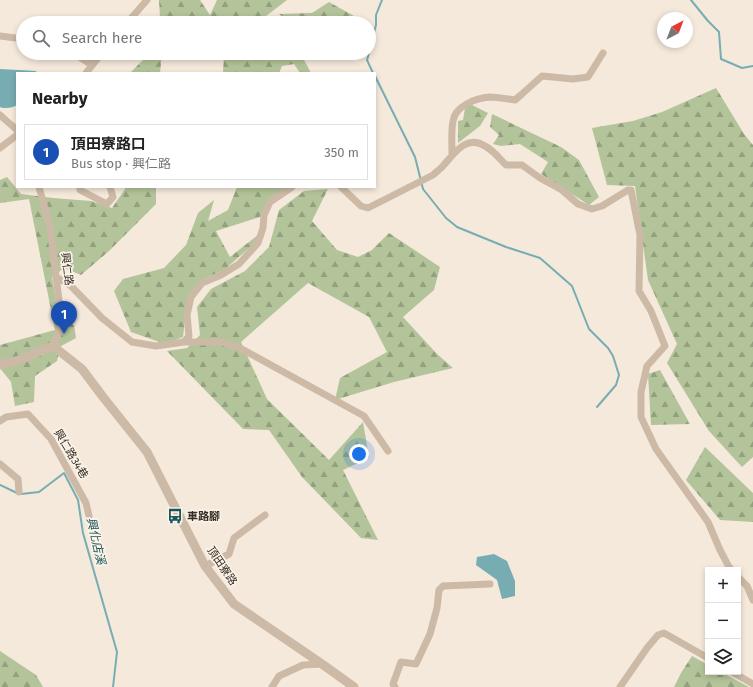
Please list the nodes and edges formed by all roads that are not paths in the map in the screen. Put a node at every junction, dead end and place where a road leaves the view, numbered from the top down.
1 (147, 0) edge
2 (133, 16) edge
3 (0, 36) edge
4 (16, 38) edge
5 (603, 53) dead end
6 (84, 60) edge
7 (96, 60) edge
8 (92, 65) junction
9 (87, 72) edge
10 (0, 116) edge
11 (16, 129) edge
12 (16, 136) edge
13 (0, 148) edge
14 (452, 155) junction
15 (39, 188) edge
16 (80, 188) edge
17 (110, 188) edge
18 (291, 188) edge
19 (341, 188) edge
20 (56, 277) junction
21 (184, 342) junction
22 (53, 346) junction
23 (0, 364) edge
24 (0, 421) edge
25 (388, 450) dead end
26 (0, 464) edge
27 (19, 492) dead end
28 (265, 515) dead end
29 (89, 516) dead end
30 (204, 566) junction
31 (729, 567) edge
32 (741, 580) edge
33 (490, 584) dead end
34 (753, 600) edge
35 (705, 656) edge
36 (322, 664) junction
37 (737, 675) edge
38 (753, 684) edge
39 (272, 687) edge
40 (354, 687) edge
41 (395, 687) edge
42 (620, 687) edge

1 - 2 street
3 - 4 street
5 - 14 street
6 - 8 street
7 - 8 street
8 - 9 street
10 - 11 street
12 - 13 street
14 - 19 street
14 - 31 street
15 - 20 street, 興仁路
16 - 17 street
18 - 21 street
20 - 21 street
20 - 22 street, 興仁路
21 - 25 street
22 - 23 street
22 - 30 street, 頂田寮路
24 - 29 street, 興仁路34巷
26 - 27 street
28 - 30 street
30 - 36 street, 頂田寮路
32 - 34 street
33 - 41 street
35 - 42 street
36 - 39 street
36 - 40 street, 頂田寮路
37 - 38 street

